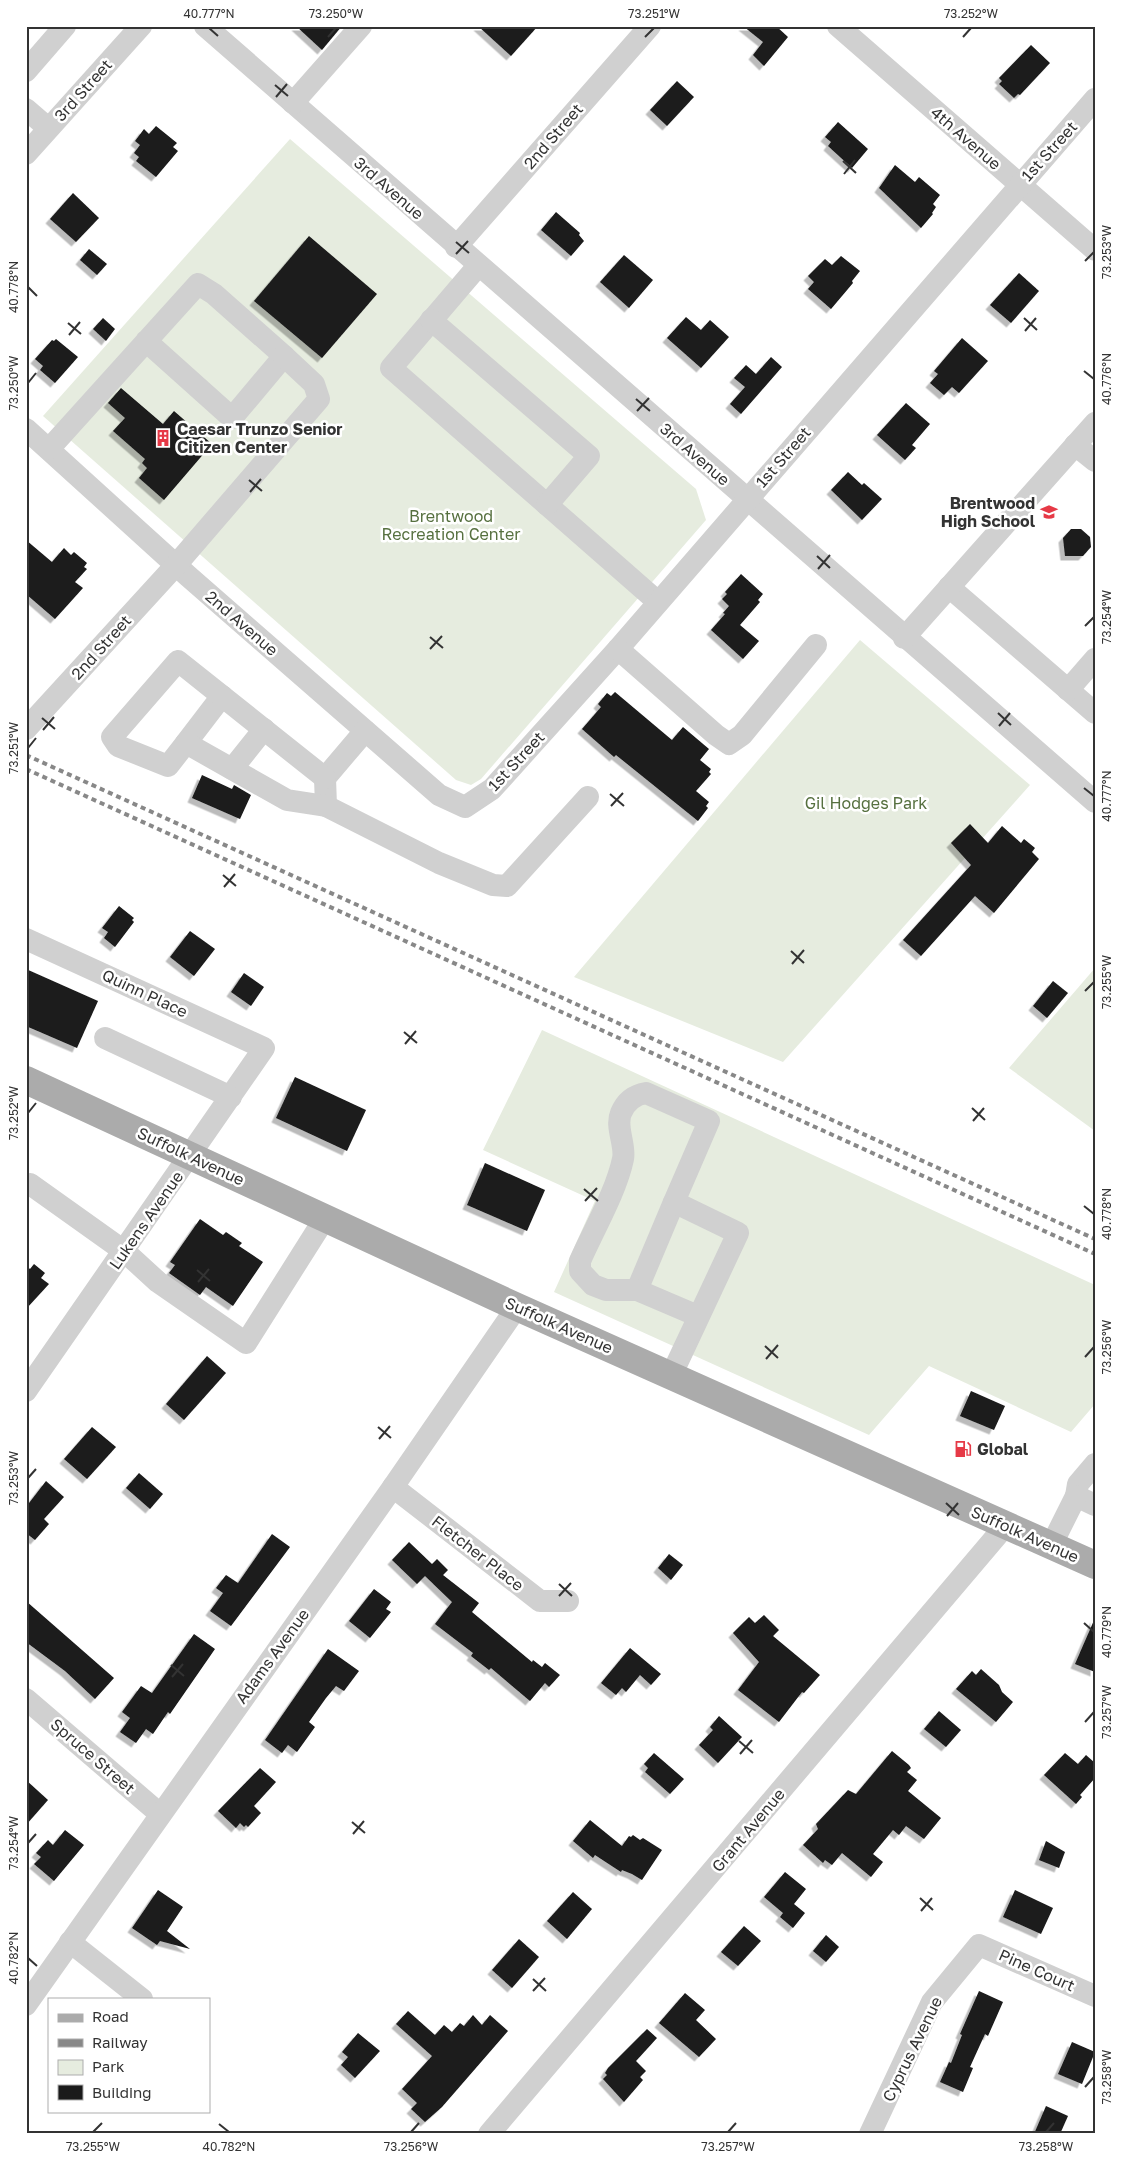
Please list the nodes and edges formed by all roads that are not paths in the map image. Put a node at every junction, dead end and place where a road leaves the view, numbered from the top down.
1 (65, 26) edge
2 (140, 26) edge
3 (205, 26) edge
4 (361, 26) edge
5 (650, 26) edge
6 (838, 26) edge
7 (26, 71) edge
8 (1095, 99) edge
9 (293, 103) junction
10 (26, 109) edge
11 (48, 128) junction
12 (26, 154) edge
13 (1019, 184) junction
14 (456, 246) junction
15 (1095, 250) edge
16 (478, 266) junction
17 (432, 320) junction
18 (146, 341) junction
19 (284, 356) junction
20 (1095, 423) edge
21 (26, 429) edge
22 (1075, 445) junction
23 (48, 449) junction
24 (1095, 461) edge
25 (746, 498) junction
26 (547, 505) junction
27 (176, 565) junction
28 (949, 587) junction
29 (658, 602) junction
30 (904, 638) junction
31 (816, 645) dead end
32 (618, 649) junction
33 (1095, 659) edge
34 (1068, 690) junction
35 (222, 696) junction
36 (1095, 713) edge
37 (26, 728) edge
38 (264, 729) junction
39 (365, 731) junction
40 (186, 743) junction
41 (232, 770) junction
42 (325, 778) junction
43 (588, 797) dead end
44 (1095, 802) edge
45 (326, 806) junction
46 (465, 807) joint
47 (26, 938) edge
48 (105, 1038) dead end
49 (264, 1048) joint
50 (26, 1080) edge
51 (231, 1097) junction
52 (191, 1155) junction
53 (28, 1185) edge
54 (674, 1202) junction
55 (325, 1218) junction
56 (124, 1251) junction
57 (637, 1290) junction
58 (517, 1307) junction
59 (698, 1316) junction
60 (671, 1376) junction
61 (26, 1391) edge
62 (1095, 1464) edge
63 (393, 1487) junction
64 (1085, 1501) edge
65 (1006, 1525) junction
66 (1051, 1546) junction
67 (1095, 1566) edge
68 (568, 1600) dead end
69 (26, 1699) edge
70 (160, 1814) junction
71 (70, 1942) junction
72 (979, 1945) joint
73 (1095, 1996) edge
74 (141, 1998) edge
75 (26, 2005) edge
76 (489, 2134) edge
77 (870, 2134) edge

1 - 7 street
2 - 11 street, 3rd Street
3 - 9 street, 3rd Avenue
4 - 9 street
5 - 14 street, 2nd Street
6 - 13 street, 4th Avenue
8 - 13 street, 1st Street
9 - 14 street, 3rd Avenue
10 - 11 street
11 - 12 street, 3rd Street
13 - 15 street, 4th Avenue
13 - 25 street, 1st Street
14 - 16 street, 3rd Avenue
16 - 17 street
16 - 25 street, 3rd Avenue
17 - 26 street
17 - 26 street
18 - 19 street
18 - 19 street
18 - 23 street
19 - 27 street, 2nd Street
20 - 22 street
21 - 23 street, 2nd Avenue
22 - 24 street
22 - 28 street
23 - 27 street, 2nd Avenue
25 - 29 street, 1st Street
25 - 30 street, 3rd Avenue
26 - 29 street
27 - 37 street, 2nd Street
27 - 39 street, 2nd Avenue
28 - 30 street
28 - 34 street
29 - 32 street, 1st Street
30 - 44 street, 3rd Avenue
31 - 32 street
32 - 46 street, 1st Street
33 - 34 street
34 - 36 street
35 - 38 street
35 - 40 street
35 - 40 street
38 - 41 street
38 - 42 street
39 - 42 street
39 - 46 street, 2nd Avenue
40 - 41 street
41 - 45 street
42 - 45 street
43 - 45 street
47 - 49 street, Quinn Place
48 - 51 street
49 - 51 street, Lukens Avenue
50 - 52 main road, Suffolk Avenue
51 - 52 street, Lukens Avenue
52 - 55 main road, Suffolk Avenue
52 - 56 street, Lukens Avenue
53 - 56 street
54 - 57 street
54 - 57 street
54 - 59 street
55 - 56 street
55 - 58 main road, Suffolk Avenue
56 - 61 street, Lukens Avenue
57 - 59 street
58 - 60 main road, Suffolk Avenue
58 - 63 street, Adams Avenue
59 - 60 street
60 - 65 main road, Suffolk Avenue
62 - 64 street
63 - 68 street, Fletcher Place
63 - 70 street, Adams Avenue
64 - 66 street
65 - 66 main road, Suffolk Avenue
65 - 76 street, Grant Avenue
66 - 67 main road, Suffolk Avenue
69 - 70 street, Spruce Street
70 - 71 street, Adams Avenue
71 - 74 street
71 - 75 street, Adams Avenue
72 - 73 street, Pine Court
72 - 77 street, Cyprus Avenue

